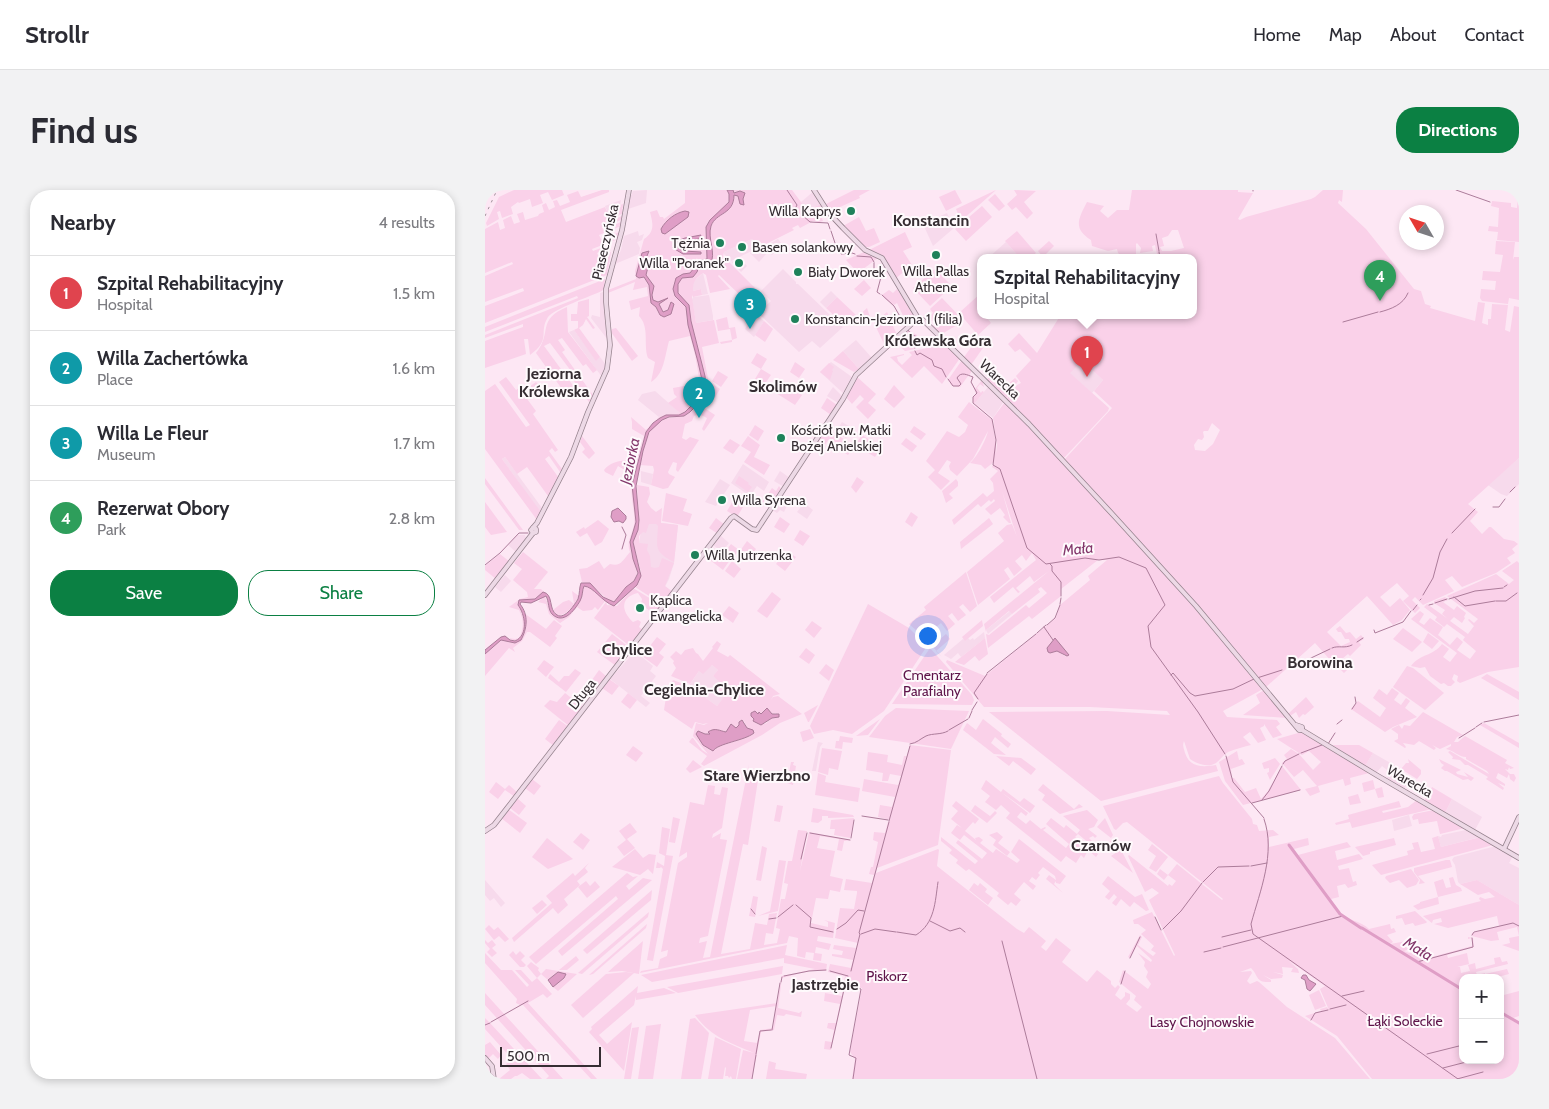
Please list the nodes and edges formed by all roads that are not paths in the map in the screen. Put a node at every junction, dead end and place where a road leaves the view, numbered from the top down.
1 (629, 190) edge
2 (814, 190) edge
3 (917, 317) junction
4 (485, 596) edge
5 (1519, 817) edge
6 (485, 831) edge
7 (1505, 849) junction
8 (1519, 858) edge
9 (485, 1058) edge
10 (494, 1079) edge

1 - 4 street, Piaseczyńska
2 - 3 street
3 - 6 street, Długa
3 - 7 street, Warecka
5 - 7 street
7 - 8 street, Warecka
9 - 10 street

